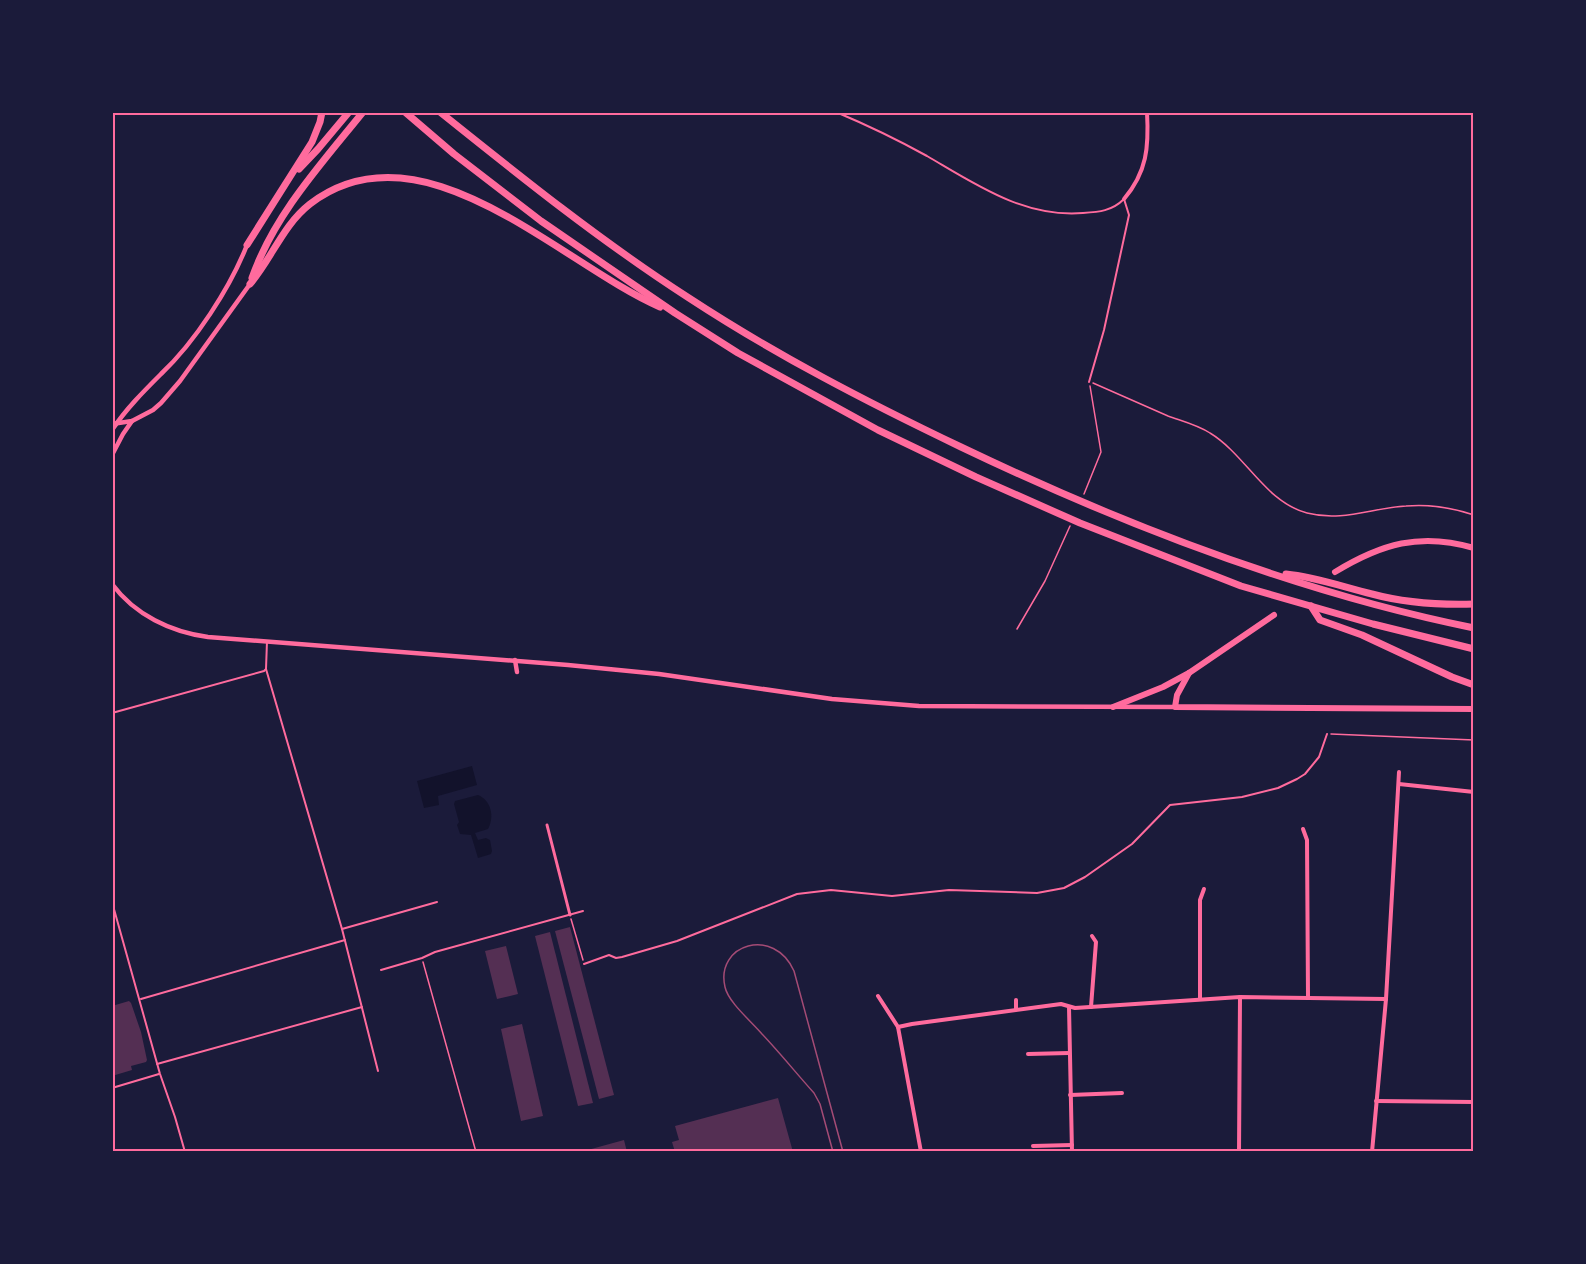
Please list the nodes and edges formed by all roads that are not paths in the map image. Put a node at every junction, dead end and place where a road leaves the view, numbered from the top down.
1 (322, 112) edge
2 (349, 112) edge
3 (363, 112) edge
4 (405, 112) edge
5 (440, 112) edge
6 (836, 112) edge
7 (1147, 112) edge
8 (292, 175) junction
9 (1124, 199) junction
10 (247, 244) joint
11 (250, 284) junction
12 (675, 313) junction
13 (1089, 382) road end
14 (132, 421) junction
15 (114, 426) edge
16 (112, 455) edge
17 (1473, 548) edge
18 (1335, 572) dead end
19 (1272, 573) junction
20 (112, 584) edge
21 (1473, 604) edge
22 (1311, 606) junction
23 (1274, 615) dead end
24 (1473, 628) edge
25 (267, 641) junction
26 (1473, 649) edge
27 (515, 660) junction
28 (266, 669) junction
29 (517, 672) dead end
30 (1189, 674) junction
31 (1473, 685) edge
32 (1113, 707) junction
33 (1175, 707) junction
34 (1473, 709) edge
35 (112, 714) edge
36 (1327, 734) road end
37 (1399, 772) dead end
38 (1399, 784) junction
39 (1473, 792) edge
40 (547, 825) dead end
41 (1303, 829) dead end
42 (1204, 889) dead end
43 (112, 902) edge
44 (437, 902) dead end
45 (583, 911) dead end
46 (570, 915) junction
47 (342, 929) junction
48 (1092, 936) dead end
49 (345, 940) junction
50 (584, 964) road end
51 (381, 970) dead end
52 (878, 996) dead end
53 (1240, 997) junction
54 (1308, 997) junction
55 (1200, 999) junction
56 (1386, 999) junction
57 (139, 1000) junction
58 (1016, 1000) dead end
59 (362, 1007) junction
60 (1069, 1007) junction
61 (1091, 1007) junction
62 (1016, 1009) junction
63 (898, 1027) junction
64 (1068, 1053) junction
65 (1028, 1054) dead end
66 (157, 1064) junction
67 (378, 1071) dead end
68 (160, 1074) junction
69 (112, 1088) edge
70 (1122, 1093) dead end
71 (1070, 1095) junction
72 (1376, 1101) junction
73 (1473, 1101) edge
74 (1072, 1145) junction
75 (1033, 1146) dead end
76 (185, 1152) edge
77 (921, 1152) edge
78 (1072, 1152) edge
79 (1239, 1152) edge
80 (1372, 1152) edge

1 - 8 highway
2 - 8 highway
3 - 11 highway
4 - 12 highway
5 - 19 highway
6 - 9 lane
7 - 9 street
8 - 10 highway
9 - 13 lane
10 - 15 street
11 - 12 highway
11 - 14 street
12 - 22 highway
14 - 15 street
14 - 16 street
17 - 18 main road
19 - 21 highway
19 - 24 highway
20 - 25 street
22 - 26 highway
22 - 31 highway
23 - 30 main road
25 - 27 street
25 - 28 lane
27 - 29 street
27 - 32 street
28 - 35 lane
28 - 47 lane
30 - 32 main road
30 - 33 main road
32 - 33 street
33 - 34 main road
36 - 50 lane
37 - 38 street
38 - 39 street
38 - 56 street
40 - 46 street
41 - 54 street
42 - 55 street
43 - 57 lane
44 - 47 lane
45 - 46 lane
46 - 51 lane
47 - 49 lane
48 - 61 street
49 - 57 lane
49 - 59 lane
52 - 63 street
53 - 54 street
53 - 55 street
53 - 79 street
54 - 56 street
55 - 61 street
56 - 72 street
57 - 66 lane
58 - 62 street
59 - 66 lane
59 - 67 lane
60 - 61 street
60 - 62 street
60 - 64 street
62 - 63 street
63 - 77 street
64 - 65 street
64 - 71 street
66 - 68 lane
68 - 69 lane
68 - 76 lane
70 - 71 street
71 - 74 street
72 - 73 street
72 - 80 street
74 - 75 street
74 - 78 street

